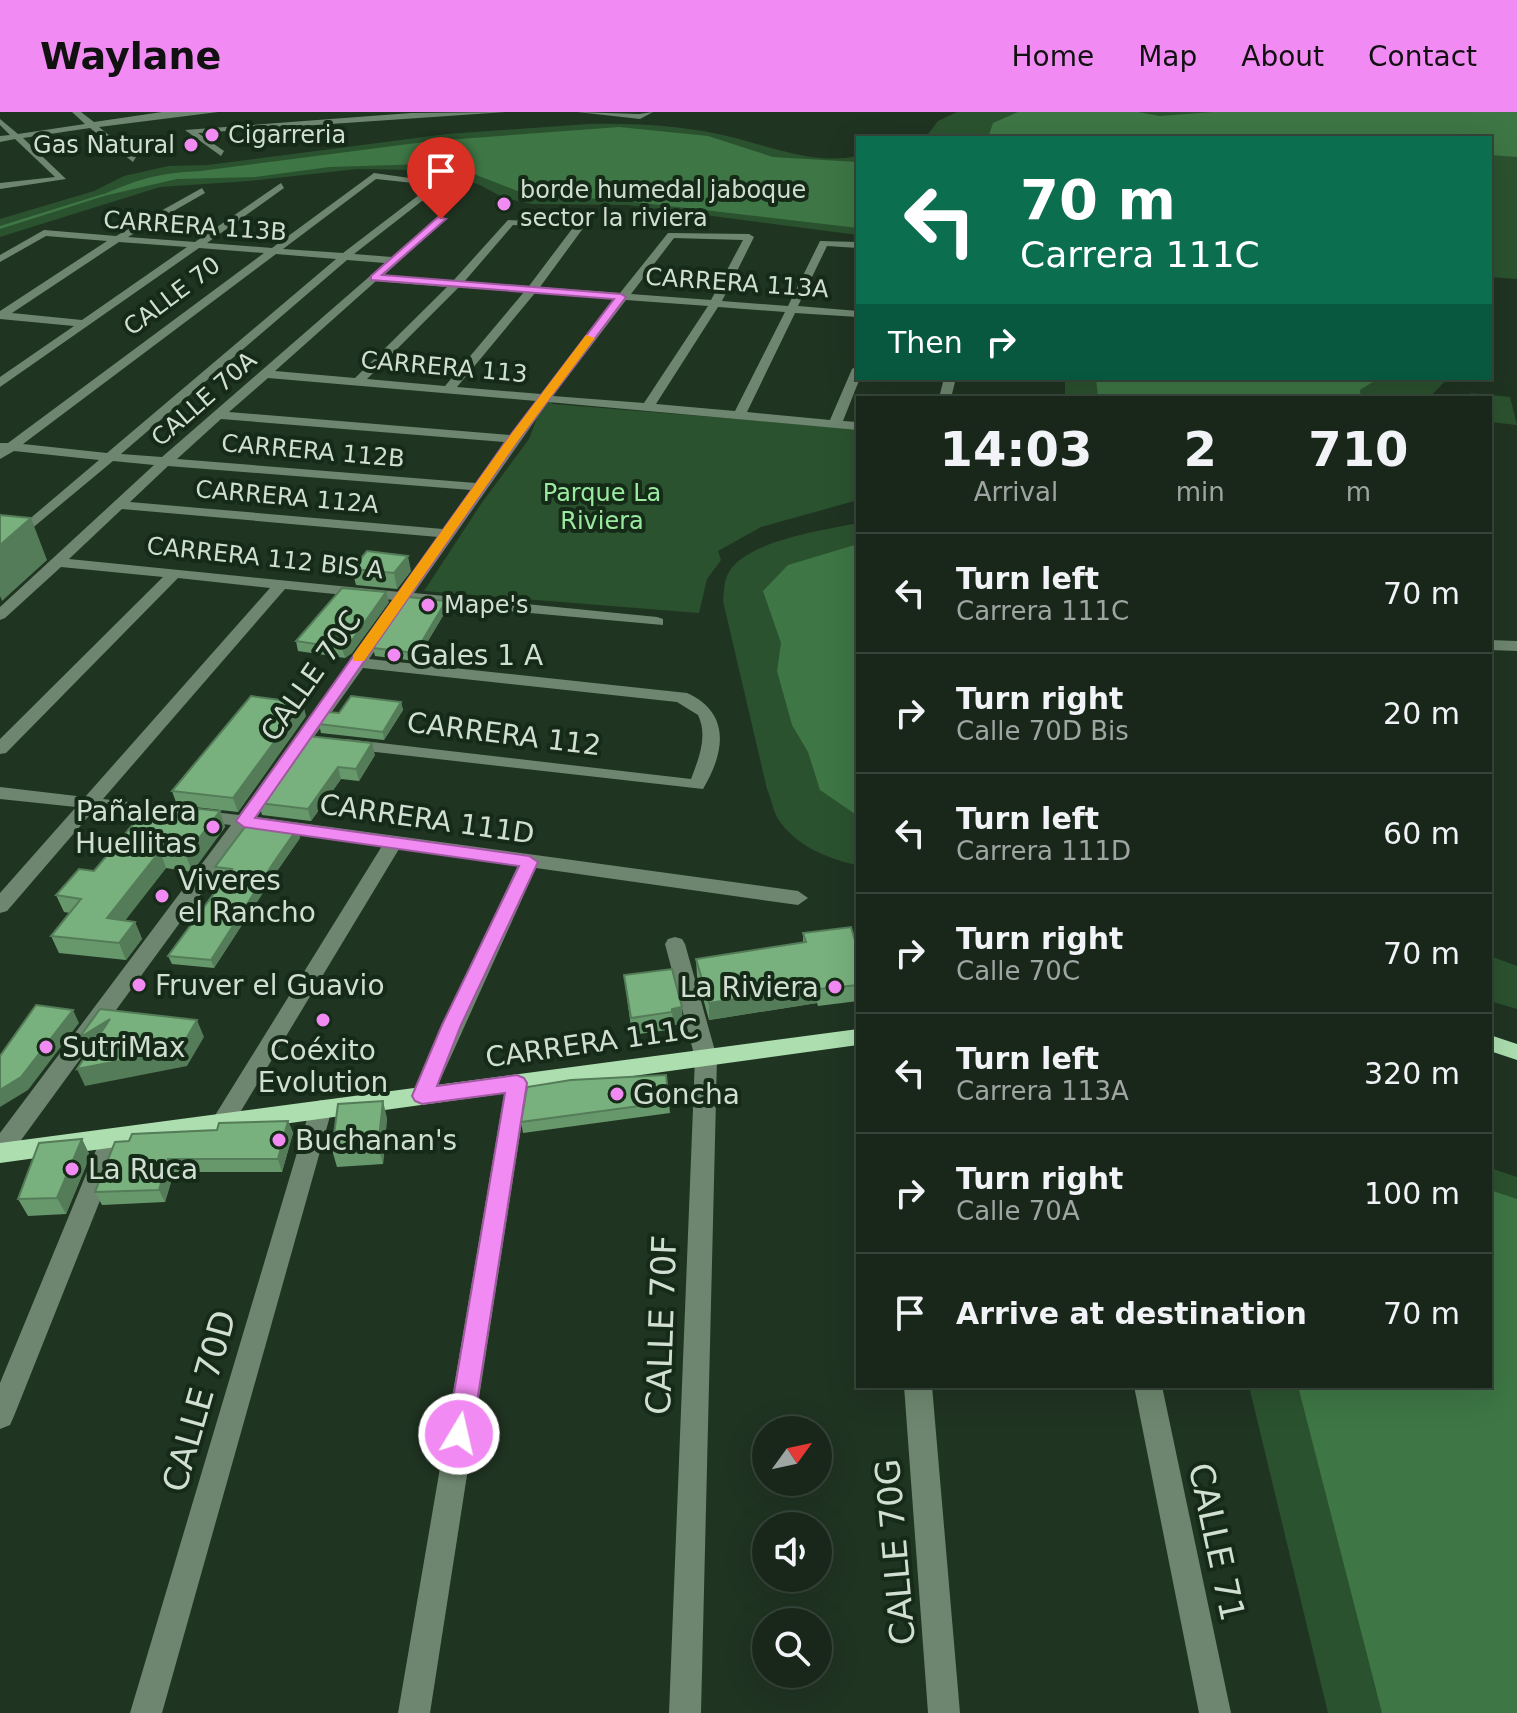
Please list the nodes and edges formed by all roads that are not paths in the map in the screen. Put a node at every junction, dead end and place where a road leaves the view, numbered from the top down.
1 (76, 112) edge
2 (214, 112) edge
3 (502, 112) edge
4 (581, 112) edge
5 (649, 112) edge
6 (165, 114) edge
7 (0, 121) edge
8 (90, 125) junction
9 (190, 131) junction
10 (17, 137) junction
11 (0, 139) edge
12 (221, 153) dead end
13 (133, 159) dead end
14 (440, 183) joint
15 (0, 186) edge
16 (281, 186) dead end
17 (202, 191) dead end
18 (441, 219) dead end
19 (115, 240) junction
20 (856, 245) edge
21 (192, 246) junction
22 (270, 252) junction
23 (344, 257) junction
24 (0, 259) edge
25 (391, 260) junction
26 (374, 278) junction
27 (457, 283) junction
28 (532, 290) junction
29 (621, 297) junction
30 (714, 305) junction
31 (791, 309) junction
32 (856, 314) edge
33 (0, 316) edge
34 (84, 324) junction
35 (266, 374) junction
36 (856, 374) edge
37 (358, 382) junction
38 (0, 383) edge
39 (448, 390) junction
40 (545, 397) junction
41 (649, 405) junction
42 (740, 414) junction
43 (218, 415) junction
44 (835, 424) junction
45 (856, 426) edge
46 (513, 439) junction
47 (4, 449) edge
48 (108, 457) junction
49 (166, 461) junction
50 (479, 487) junction
51 (121, 505) junction
52 (449, 534) junction
53 (0, 551) edge
54 (59, 562) junction
55 (174, 574) junction
56 (281, 584) junction
57 (405, 596) junction
58 (0, 615) edge
59 (657, 622) dead end
60 (1492, 645) edge
61 (1517, 646) edge
62 (355, 662) junction
63 (305, 739) junction
64 (0, 749) edge
65 (0, 793) edge
66 (89, 803) junction
67 (244, 821) junction
68 (394, 842) junction
69 (529, 862) junction
70 (798, 898) dead end
71 (0, 906) edge
72 (675, 944) dead end
73 (856, 1037) edge
74 (1492, 1044) edge
75 (1517, 1052) edge
76 (706, 1058) junction
77 (517, 1083) junction
78 (422, 1096) junction
79 (321, 1109) junction
80 (222, 1123) junction
81 (113, 1138) junction
82 (0, 1152) edge
83 (918, 1388) edge
84 (1148, 1388) edge
85 (0, 1416) edge
86 (146, 1713) edge
87 (414, 1713) edge
88 (685, 1713) edge
89 (944, 1713) edge
90 (1215, 1713) edge

1 - 8 street
2 - 6 street
3 - 9 street
4 - 5 street
6 - 8 street
6 - 9 street
7 - 10 street
8 - 10 street
8 - 13 street
9 - 12 street
10 - 11 street
10 - 15 street
14 - 22 street, CALLE 70
14 - 23 street, CALLE 70A
16 - 21 street
17 - 19 street
18 - 25 street, CALLE 70A
19 - 21 street, CARRERA 113B
19 - 24 street, CARRERA 113B
19 - 33 street
20 - 31 street
21 - 22 street, CARRERA 113B
21 - 34 street
22 - 23 street, CARRERA 113B
22 - 47 street, CALLE 70
23 - 25 street, CARRERA 113B
23 - 48 street, CALLE 70A
25 - 26 street, CALLE 70A
26 - 27 street, CARRERA 113A
26 - 35 street, CALLE 70A
27 - 28 street, CARRERA 113A
27 - 28 street
27 - 37 street
28 - 29 street, CARRERA 113A
28 - 39 street
29 - 30 street, CARRERA 113A
29 - 30 street, CALLE 70C
29 - 40 street, CALLE 70C
30 - 31 street, CARRERA 113A
30 - 41 street
31 - 32 street, CARRERA 113A
31 - 42 street
33 - 34 street
34 - 38 street
35 - 37 street, CARRERA 113
35 - 43 street, CALLE 70A
36 - 44 street
37 - 39 street, CARRERA 113
39 - 40 street, CARRERA 113
40 - 41 street, CARRERA 113
40 - 46 street, CALLE 70C
41 - 42 street, CARRERA 113
42 - 44 street, CARRERA 113
43 - 46 street
43 - 49 street, CALLE 70A
44 - 45 street, CARRERA 113
46 - 50 street, CALLE 70C
47 - 48 street, CARRERA 112B
48 - 49 street, CARRERA 112B
48 - 53 street, CALLE 70A
49 - 50 street, CARRERA 112B
49 - 51 street, CALLE 70A
50 - 52 street, CALLE 70C
51 - 52 street, CARRERA 112A
51 - 54 street, CALLE 70A
52 - 57 street, CALLE 70C
54 - 55 street, CARRERA 112 BIS A
54 - 58 street, CALLE 70A
55 - 56 street, CARRERA 112 BIS A
55 - 64 street
56 - 57 street, CARRERA 112 BIS A
56 - 66 street
57 - 59 street, CARRERA 112 BIS A
57 - 62 street, CALLE 70C
60 - 61 street
62 - 63 street, CALLE 70C
62 - 63 street, CARRERA 112
63 - 67 street, CALLE 70C
65 - 66 street, CARRERA 111D
66 - 67 street, CARRERA 111D
66 - 71 street
67 - 68 street, CARRERA 111D
67 - 82 street, CALLE 70C
68 - 69 street, CARRERA 111D
68 - 80 street
69 - 70 street, CARRERA 111D
69 - 78 street
72 - 76 street, CALLE 70F
73 - 76 main road, CARRERA 111C
74 - 75 main road
76 - 77 main road, CARRERA 111C
76 - 88 street, CALLE 70F
77 - 78 main road, CARRERA 111C
77 - 87 street
78 - 79 main road, CARRERA 111C
79 - 80 main road, CARRERA 111C
79 - 86 street, CALLE 70D
80 - 81 main road, CARRERA 111C
81 - 82 main road, CARRERA 111C
81 - 85 street
83 - 89 street, CALLE 70G
84 - 90 street, CALLE 71

